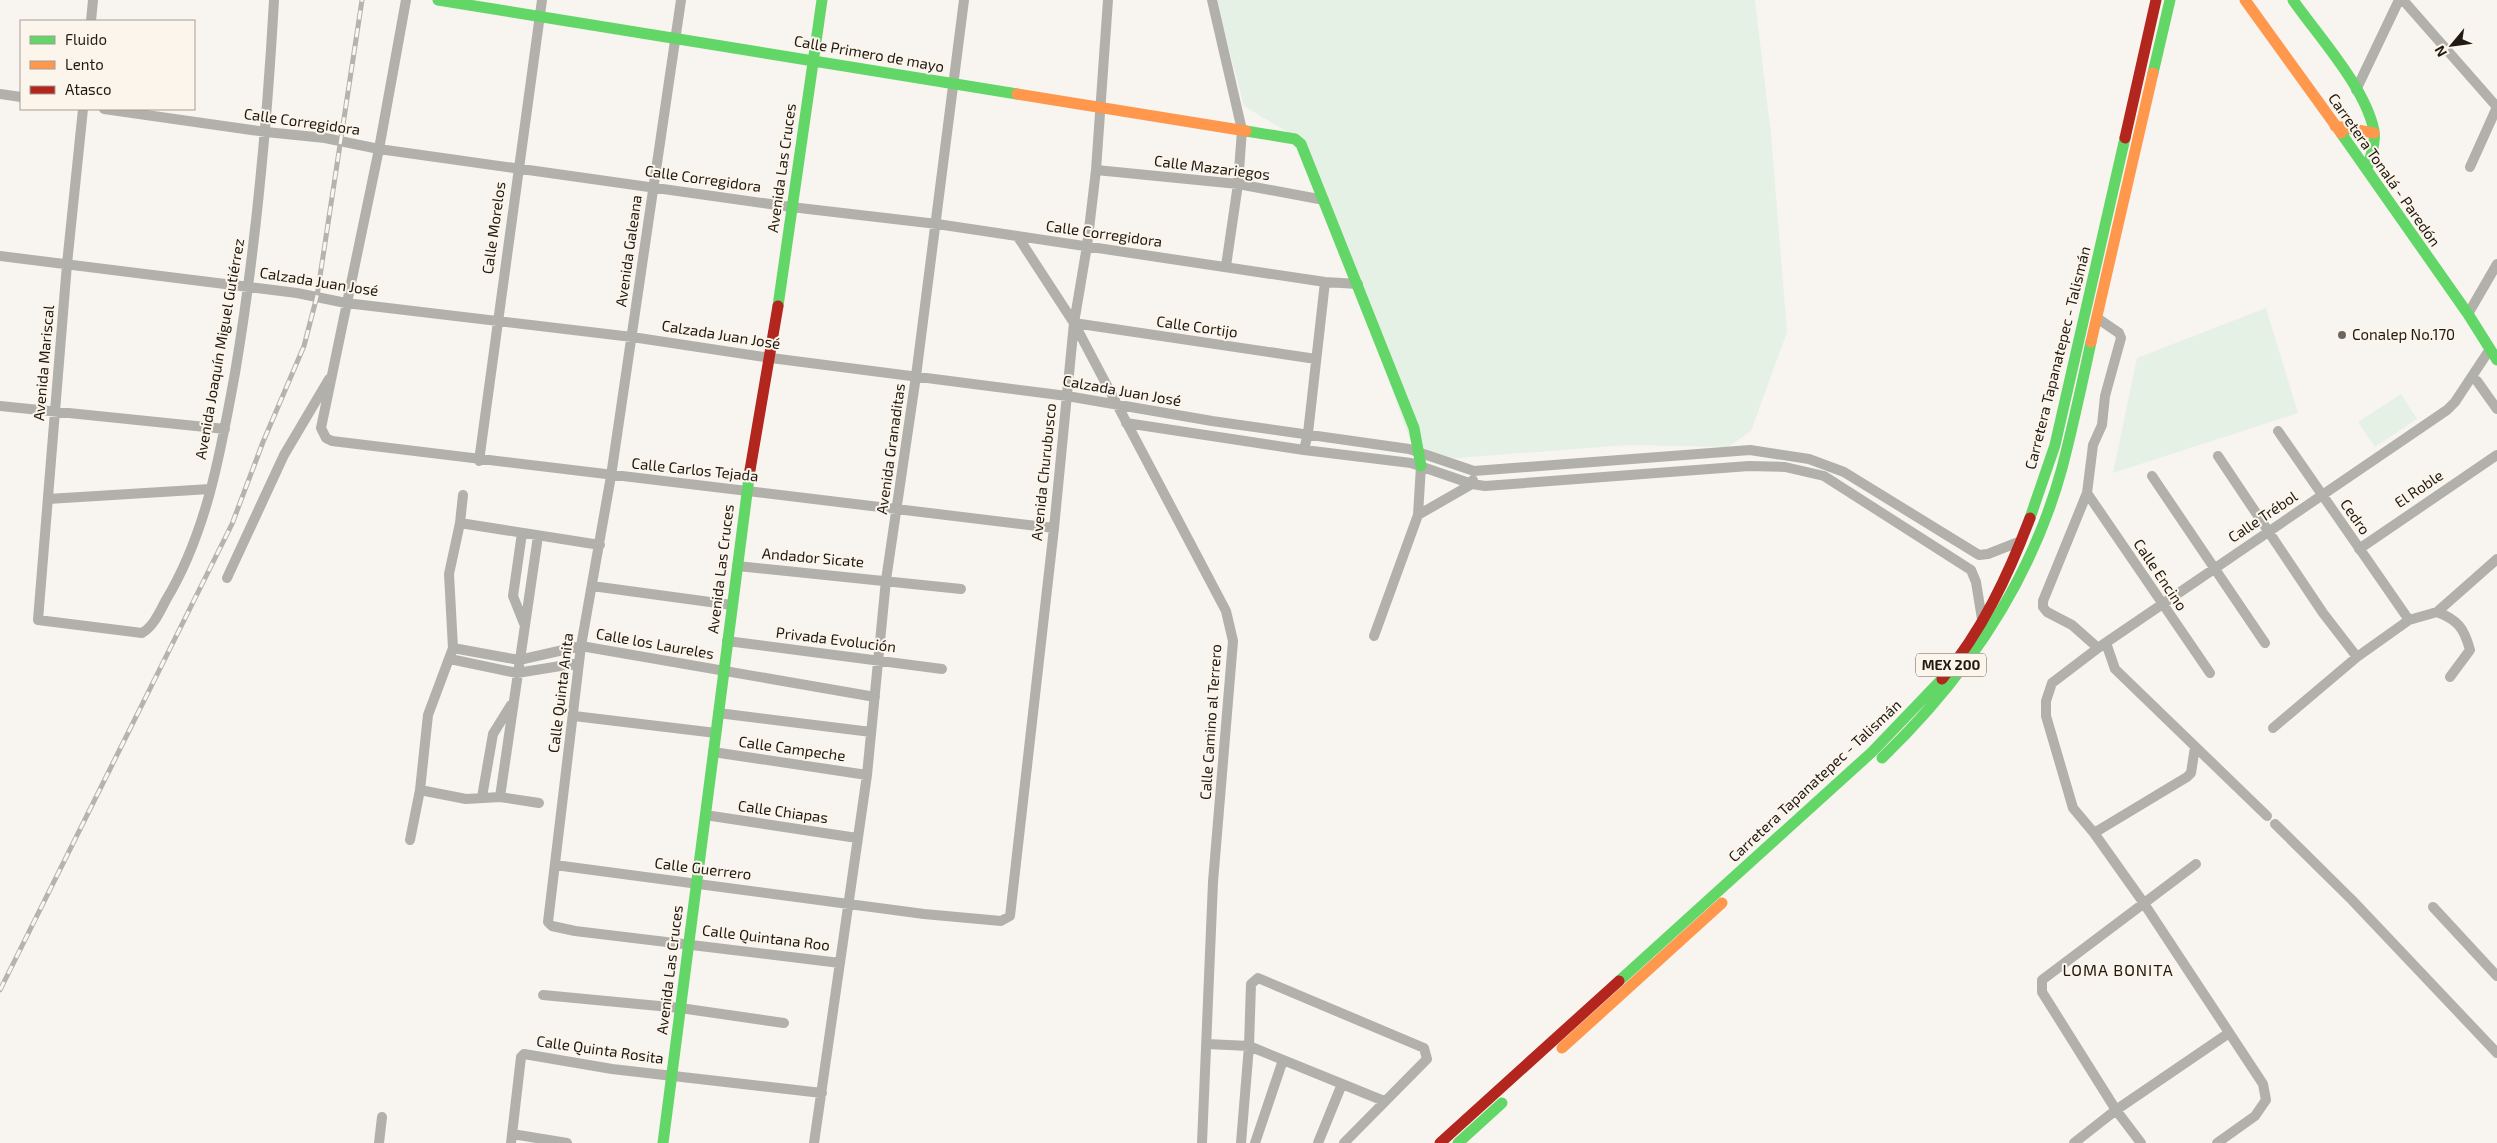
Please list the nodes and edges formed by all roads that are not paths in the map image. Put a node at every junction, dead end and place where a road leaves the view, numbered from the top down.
1 (93, 0) edge
2 (274, 0) edge
3 (406, 0) edge
4 (438, 0) edge
5 (542, 0) edge
6 (681, 0) edge
7 (822, 0) edge
8 (964, 0) edge
9 (1108, 0) edge
10 (1212, 0) edge
11 (2156, 0) edge
12 (2170, 0) edge
13 (2244, 0) edge
14 (2293, 0) edge
15 (2401, 0) edge
16 (540, 15) junction
17 (91, 20) edge
18 (676, 39) junction
19 (812, 59) junction
20 (953, 84) junction
21 (2356, 90) junction
22 (0, 94) edge
23 (20, 97) edge
24 (2497, 107) edge
25 (1098, 108) junction
26 (83, 110) edge
27 (111, 110) edge
28 (2335, 126) junction
29 (1242, 130) junction
30 (266, 132) junction
31 (2374, 133) junction
32 (379, 149) junction
33 (2470, 167) dead end
34 (517, 168) junction
35 (2367, 169) junction
36 (1096, 170) junction
37 (1238, 184) junction
38 (654, 187) junction
39 (1324, 200) junction
40 (791, 207) junction
41 (936, 224) junction
42 (1018, 237) junction
43 (1086, 246) junction
44 (0, 256) edge
45 (67, 264) junction
46 (2497, 264) edge
47 (1226, 266) junction
48 (1325, 282) junction
49 (1358, 284) junction
50 (250, 287) junction
51 (346, 303) junction
52 (2468, 314) junction
53 (2097, 318) junction
54 (497, 321) junction
55 (1074, 323) junction
56 (632, 337) junction
57 (2490, 349) junction
58 (770, 358) junction
59 (1316, 359) junction
60 (2497, 360) edge
61 (334, 369) junction
62 (916, 376) junction
63 (2477, 382) dead end
64 (1067, 396) junction
65 (1117, 405) junction
66 (0, 406) edge
67 (2497, 409) edge
68 (55, 413) junction
69 (1126, 423) junction
70 (225, 429) junction
71 (2278, 431) dead end
72 (1308, 433) junction
73 (1304, 450) junction
74 (1419, 451) junction
75 (2497, 455) edge
76 (2218, 456) dead end
77 (479, 461) junction
78 (1426, 467) junction
79 (1474, 471) junction
80 (611, 476) junction
81 (2152, 476) dead end
82 (1472, 484) junction
83 (210, 489) junction
84 (746, 491) junction
85 (2087, 493) junction
86 (463, 495) dead end
87 (2322, 495) junction
88 (48, 500) junction
89 (898, 511) junction
90 (1418, 515) junction
91 (460, 522) junction
92 (1054, 528) junction
93 (2267, 532) junction
94 (522, 533) junction
95 (538, 536) junction
96 (2022, 541) junction
97 (600, 545) junction
98 (2359, 549) junction
99 (1979, 555) junction
100 (2497, 559) edge
101 (737, 566) junction
102 (2214, 569) junction
103 (1971, 570) junction
104 (227, 578) dead end
105 (886, 580) junction
106 (592, 586) junction
107 (962, 589) dead end
108 (2454, 598) junction
109 (732, 605) junction
110 (2163, 606) junction
111 (2437, 612) junction
112 (2455, 619) junction
113 (38, 620) joint
114 (2409, 620) junction
115 (1982, 622) junction
116 (524, 626) junction
117 (1374, 636) dead end
118 (728, 641) junction
119 (2265, 643) dead end
120 (581, 646) junction
121 (2102, 646) junction
122 (453, 648) junction
123 (2357, 657) junction
124 (450, 659) junction
125 (519, 660) junction
126 (879, 660) junction
127 (579, 663) junction
128 (942, 669) dead end
129 (723, 672) junction
130 (517, 673) junction
131 (2210, 673) dead end
132 (2450, 677) dead end
133 (875, 696) junction
134 (513, 702) junction
135 (718, 713) junction
136 (574, 716) junction
137 (2273, 728) dead end
138 (871, 732) junction
139 (716, 733) junction
140 (2195, 747) junction
141 (713, 752) junction
142 (867, 775) junction
143 (420, 790) junction
144 (482, 797) junction
145 (500, 797) junction
146 (539, 803) dead end
147 (705, 815) junction
148 (2267, 816) dead end
149 (2276, 824) dead end
150 (2094, 833) junction
151 (857, 838) junction
152 (410, 840) dead end
153 (2196, 864) dead end
154 (555, 865) junction
155 (696, 883) junction
156 (2143, 902) junction
157 (848, 903) junction
158 (2433, 907) dead end
159 (548, 915) joint
160 (1010, 916) joint
161 (688, 944) junction
162 (840, 963) junction
163 (2497, 976) edge
164 (543, 994) dead end
165 (680, 1008) junction
166 (784, 1023) dead end
167 (2229, 1033) junction
168 (1207, 1044) junction
169 (1249, 1046) junction
170 (2497, 1053) edge
171 (1283, 1060) junction
172 (671, 1076) junction
173 (1342, 1084) junction
174 (822, 1093) junction
175 (1384, 1101) junction
176 (2116, 1110) junction
177 (382, 1117) dead end
178 (511, 1138) edge
179 (379, 1143) edge
180 (567, 1143) edge
181 (663, 1143) edge
182 (814, 1143) edge
183 (1202, 1143) edge
184 (1241, 1143) edge
185 (1255, 1143) edge
186 (1318, 1143) edge
187 (1344, 1143) edge
188 (1440, 1143) edge
189 (1458, 1143) edge
190 (2074, 1143) edge
191 (2141, 1143) edge
192 (2217, 1143) edge

1 - 17 street
2 - 30 street, Avenida Joaquín Miguel Gutiérrez
3 - 32 street
4 - 16 main road, Calle Primero de mayo
5 - 16 street, Calle Morelos
6 - 18 street, Avenida Galeana
7 - 19 main road, Avenida Las Cruces
8 - 20 street, Avenida Granaditas
9 - 25 street, Avenida Churubusco
10 - 29 street
11 - 96 main road, Carretera Tapanatepec - Talismán / MEX 200
12 - 53 main road, Carretera Tapanatepec - Talismán / MEX 200
13 - 28 main road, Carretera Tonalá - Paredón
14 - 21 main road
15 - 21 street
15 - 24 street
16 - 18 main road, Calle Primero de mayo
16 - 34 street, Calle Morelos
18 - 19 main road, Calle Primero de mayo
18 - 38 street, Avenida Galeana
19 - 20 main road, Calle Primero de mayo
19 - 40 main road, Avenida Las Cruces
20 - 25 main road, Calle Primero de mayo
20 - 41 street, Avenida Granaditas
21 - 31 main road
22 - 23 street
24 - 33 street
25 - 29 main road, Calle Primero de mayo
25 - 36 street, Avenida Churubusco
26 - 45 street, Avenida Mariscal
27 - 30 street, Calle Corregidora
28 - 31 main road
28 - 35 main road, Carretera Tonalá - Paredón
29 - 37 street
29 - 39 main road, Calle Primero de mayo
30 - 32 street, Calle Corregidora
30 - 50 street, Avenida Joaquín Miguel Gutiérrez
31 - 35 main road
32 - 34 street, Calle Corregidora
32 - 51 street
34 - 38 street, Calle Corregidora
34 - 54 street, Calle Morelos
35 - 52 main road, Carretera Tonalá - Paredón
36 - 37 street, Calle Mazariegos
36 - 43 street, Avenida Churubusco
37 - 39 street, Calle Mazariegos
37 - 47 street
38 - 40 street, Calle Corregidora
38 - 56 street, Avenida Galeana
39 - 49 main road
40 - 41 street, Calle Corregidora
40 - 58 main road, Avenida Las Cruces
41 - 42 street, Calle Corregidora
41 - 62 street, Avenida Granaditas
42 - 43 street, Calle Corregidora
42 - 55 street, Calle Camino al Terrero
43 - 47 street, Calle Corregidora
43 - 55 street, Avenida Churubusco
44 - 45 street, Calzada Juan José
45 - 50 street, Calzada Juan José
45 - 68 street, Avenida Mariscal
46 - 52 street
47 - 48 street, Calle Corregidora
48 - 49 street, Calle Corregidora
48 - 59 street
49 - 74 main road
50 - 51 street, Calzada Juan José
50 - 70 street, Avenida Joaquín Miguel Gutiérrez
51 - 54 street, Calzada Juan José
51 - 61 street
52 - 57 main road, Carretera Tonalá - Paredón
53 - 85 street
53 - 189 main road, Carretera Tapanatepec - Talismán / MEX 200
54 - 56 street, Calzada Juan José
54 - 77 street, Calle Morelos
55 - 59 street, Calle Cortijo
55 - 64 street, Avenida Churubusco
55 - 65 street, Calle Camino al Terrero
56 - 58 street, Calzada Juan José
56 - 80 street, Avenida Galeana
57 - 60 main road, Carretera Tonalá - Paredón
57 - 87 street, Calle Trébol
58 - 62 street, Calzada Juan José
58 - 84 main road, Avenida Las Cruces
59 - 72 street
61 - 77 street, Calle Carlos Tejada
61 - 104 street
62 - 64 street, Calzada Juan José
62 - 89 street, Avenida Granaditas
63 - 67 street
64 - 65 street, Calzada Juan José
64 - 92 street, Avenida Churubusco
65 - 69 street, Calle Camino al Terrero
65 - 72 street, Calzada Juan José
66 - 68 street
68 - 70 street
68 - 88 street, Avenida Mariscal
69 - 73 street, Calzada Juan José
69 - 168 street, Calle Camino al Terrero
70 - 83 street, Avenida Joaquín Miguel Gutiérrez
71 - 87 street, Cedro
72 - 73 street
72 - 74 street, Calzada Juan José
73 - 78 street, Calzada Juan José
74 - 78 main road
74 - 79 street, Calzada Juan José
75 - 98 street, El Roble
76 - 93 street
77 - 80 street, Calle Carlos Tejada
78 - 82 street, Calzada Juan José
78 - 90 street
79 - 82 street
79 - 99 street
80 - 84 street, Calle Carlos Tejada
80 - 97 street, Calle Quinta Anita
81 - 102 street
82 - 90 street
82 - 103 street
83 - 88 street
83 - 113 street, Avenida Joaquín Miguel Gutiérrez
84 - 89 street, Calle Carlos Tejada
84 - 101 main road, Avenida Las Cruces
85 - 110 street, Calle Encino
85 - 121 street
86 - 91 street
87 - 93 street, Calle Trébol
87 - 98 street, Cedro
88 - 113 street, Avenida Mariscal
89 - 92 street, Calle Carlos Tejada
89 - 105 street, Avenida Granaditas
90 - 117 street
91 - 94 street
91 - 122 street
92 - 160 street, Avenida Churubusco
93 - 102 street, Calle Trébol
93 - 123 street
94 - 95 street
94 - 116 street
95 - 97 street
95 - 116 street
96 - 99 street
96 - 115 main road, Carretera Tapanatepec - Talismán / MEX 200
97 - 106 street, Calle Quinta Anita
98 - 114 street, Cedro
99 - 103 street
100 - 108 street
101 - 105 street, Andador Sicate
101 - 109 main road, Avenida Las Cruces
102 - 110 street, Calle Trébol
102 - 119 street
103 - 115 street
105 - 107 street, Andador Sicate
105 - 126 street, Avenida Granaditas
106 - 109 street
106 - 120 street, Calle Quinta Anita
108 - 111 street
108 - 112 street
109 - 118 main road, Avenida Las Cruces
110 - 121 street, Calle Trébol
110 - 131 street, Calle Encino
111 - 112 street
111 - 114 street
112 - 132 street
114 - 123 street
115 - 188 main road, Carretera Tapanatepec - Talismán / MEX 200
116 - 125 street
118 - 126 street, Privada Evolución
118 - 129 main road, Avenida Las Cruces
120 - 125 street
120 - 127 street, Calle Quinta Anita
120 - 129 street, Calle los Laureles
121 - 140 street
121 - 150 street, Calle Trébol
122 - 124 street
122 - 125 street
123 - 137 street
124 - 130 street
124 - 143 street
125 - 130 street
126 - 128 street, Privada Evolución
126 - 133 street, Avenida Granaditas
127 - 130 street
127 - 136 street, Calle Quinta Anita
129 - 133 street, Calle los Laureles
129 - 135 main road, Avenida Las Cruces
130 - 134 street
133 - 138 street, Avenida Granaditas
134 - 144 street
134 - 145 street
135 - 138 street
135 - 139 main road, Avenida Las Cruces
136 - 139 street
136 - 154 street, Calle Quinta Anita
138 - 142 street, Avenida Granaditas
139 - 141 main road, Avenida Las Cruces
140 - 148 street
140 - 150 street
141 - 142 street, Calle Campeche
141 - 147 main road, Avenida Las Cruces
142 - 151 street, Avenida Granaditas
143 - 144 street
143 - 152 street
144 - 145 street
145 - 146 street
147 - 151 street, Calle Chiapas
147 - 155 main road, Avenida Las Cruces
149 - 170 street
150 - 156 street
151 - 157 street, Avenida Granaditas
153 - 156 street
154 - 155 street, Calle Guerrero
154 - 159 street, Calle Quinta Anita
155 - 157 street, Calle Guerrero
155 - 161 main road, Avenida Las Cruces
156 - 167 street
156 - 176 street
157 - 160 street, Calle Guerrero
157 - 162 street, Avenida Granaditas
158 - 163 street
159 - 161 street, Calle Quintana Roo
161 - 162 street, Calle Quintana Roo
161 - 165 main road, Avenida Las Cruces
162 - 174 street, Avenida Granaditas
164 - 165 street
165 - 166 street
165 - 172 main road, Avenida Las Cruces
167 - 176 street
167 - 192 street
168 - 169 street
168 - 183 street, Calle Camino al Terrero
169 - 171 street
169 - 175 street
169 - 184 street
171 - 173 street
171 - 185 street
172 - 174 street, Calle Quinta Rosita
172 - 178 street, Calle Quinta Rosita
172 - 181 main road, Avenida Las Cruces
173 - 175 street
173 - 186 street
174 - 182 street, Avenida Granaditas
175 - 187 street
176 - 190 street
176 - 191 street
177 - 179 street
178 - 180 street

